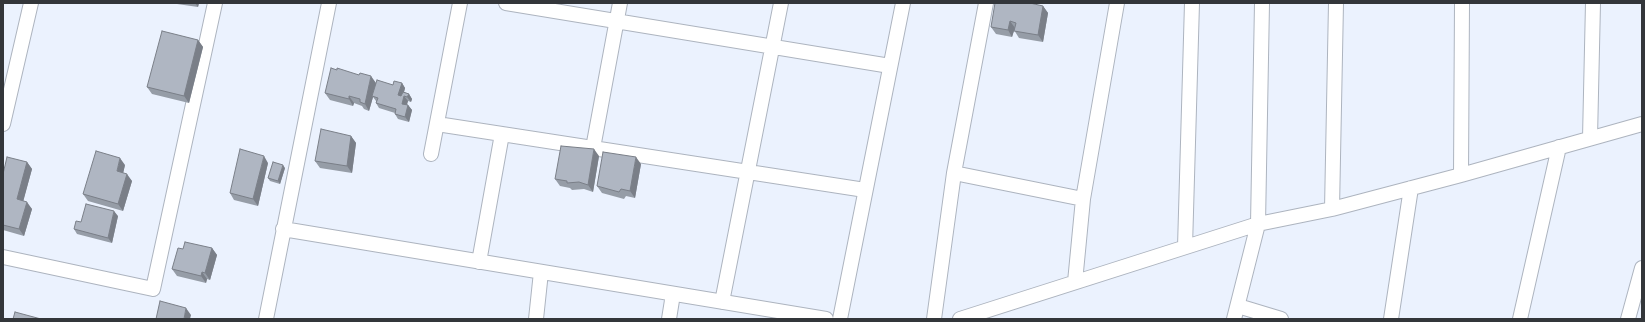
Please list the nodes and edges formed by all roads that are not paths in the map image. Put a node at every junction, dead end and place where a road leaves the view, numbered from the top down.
1 (30, 3) edge
2 (215, 3) edge
3 (329, 3) edge
4 (460, 3) edge
5 (506, 3) edge
6 (620, 3) edge
7 (781, 3) edge
8 (903, 3) edge
9 (986, 3) edge
10 (1117, 3) edge
11 (1192, 3) edge
12 (1262, 3) edge
13 (1336, 3) edge
14 (1462, 3) edge
15 (1593, 3) edge
16 (616, 21) junction
17 (772, 47) junction
18 (890, 66) junction
19 (3, 124) edge
20 (437, 124) junction
21 (1642, 124) edge
22 (502, 134) junction
23 (1590, 138) junction
24 (1559, 147) junction
25 (593, 148) junction
26 (431, 154) dead end
27 (748, 172) junction
28 (954, 173) junction
29 (1461, 175) junction
30 (1411, 188) junction
31 (865, 190) junction
32 (1083, 199) junction
33 (1332, 209) junction
34 (1258, 224) junction
35 (283, 229) junction
36 (1185, 247) junction
37 (3, 257) edge
38 (479, 262) junction
39 (1642, 268) edge
40 (541, 272) junction
41 (1076, 282) junction
42 (673, 294) junction
43 (722, 302) junction
44 (1236, 312) edge
45 (266, 319) edge
46 (536, 319) edge
47 (669, 319) edge
48 (826, 319) edge
49 (840, 319) edge
50 (934, 319) edge
51 (960, 319) edge
52 (1281, 319) edge
53 (1391, 319) edge
54 (1520, 319) edge
55 (1628, 319) edge

1 - 19 street
2 - 37 street
3 - 35 street
4 - 20 street
5 - 16 street
6 - 16 street
7 - 17 street
8 - 18 street
9 - 28 street
10 - 32 street
11 - 36 street
12 - 34 street
13 - 33 street
14 - 29 street
15 - 23 street
16 - 17 street
16 - 25 street
17 - 18 street
17 - 27 street
18 - 31 street
20 - 22 street
20 - 26 street
21 - 23 street
22 - 25 street
22 - 38 street
23 - 24 street
24 - 29 street
24 - 54 street
25 - 27 street
27 - 31 street
27 - 43 street
28 - 32 street
28 - 50 street
29 - 30 street
30 - 33 street
30 - 53 street
31 - 49 street
32 - 41 street
33 - 34 street
34 - 36 street
34 - 44 street
35 - 38 street
35 - 45 street
36 - 41 street
38 - 40 street
39 - 55 street
40 - 42 street
40 - 46 street
41 - 51 street
42 - 43 street
42 - 47 street
43 - 48 street
44 - 52 street

